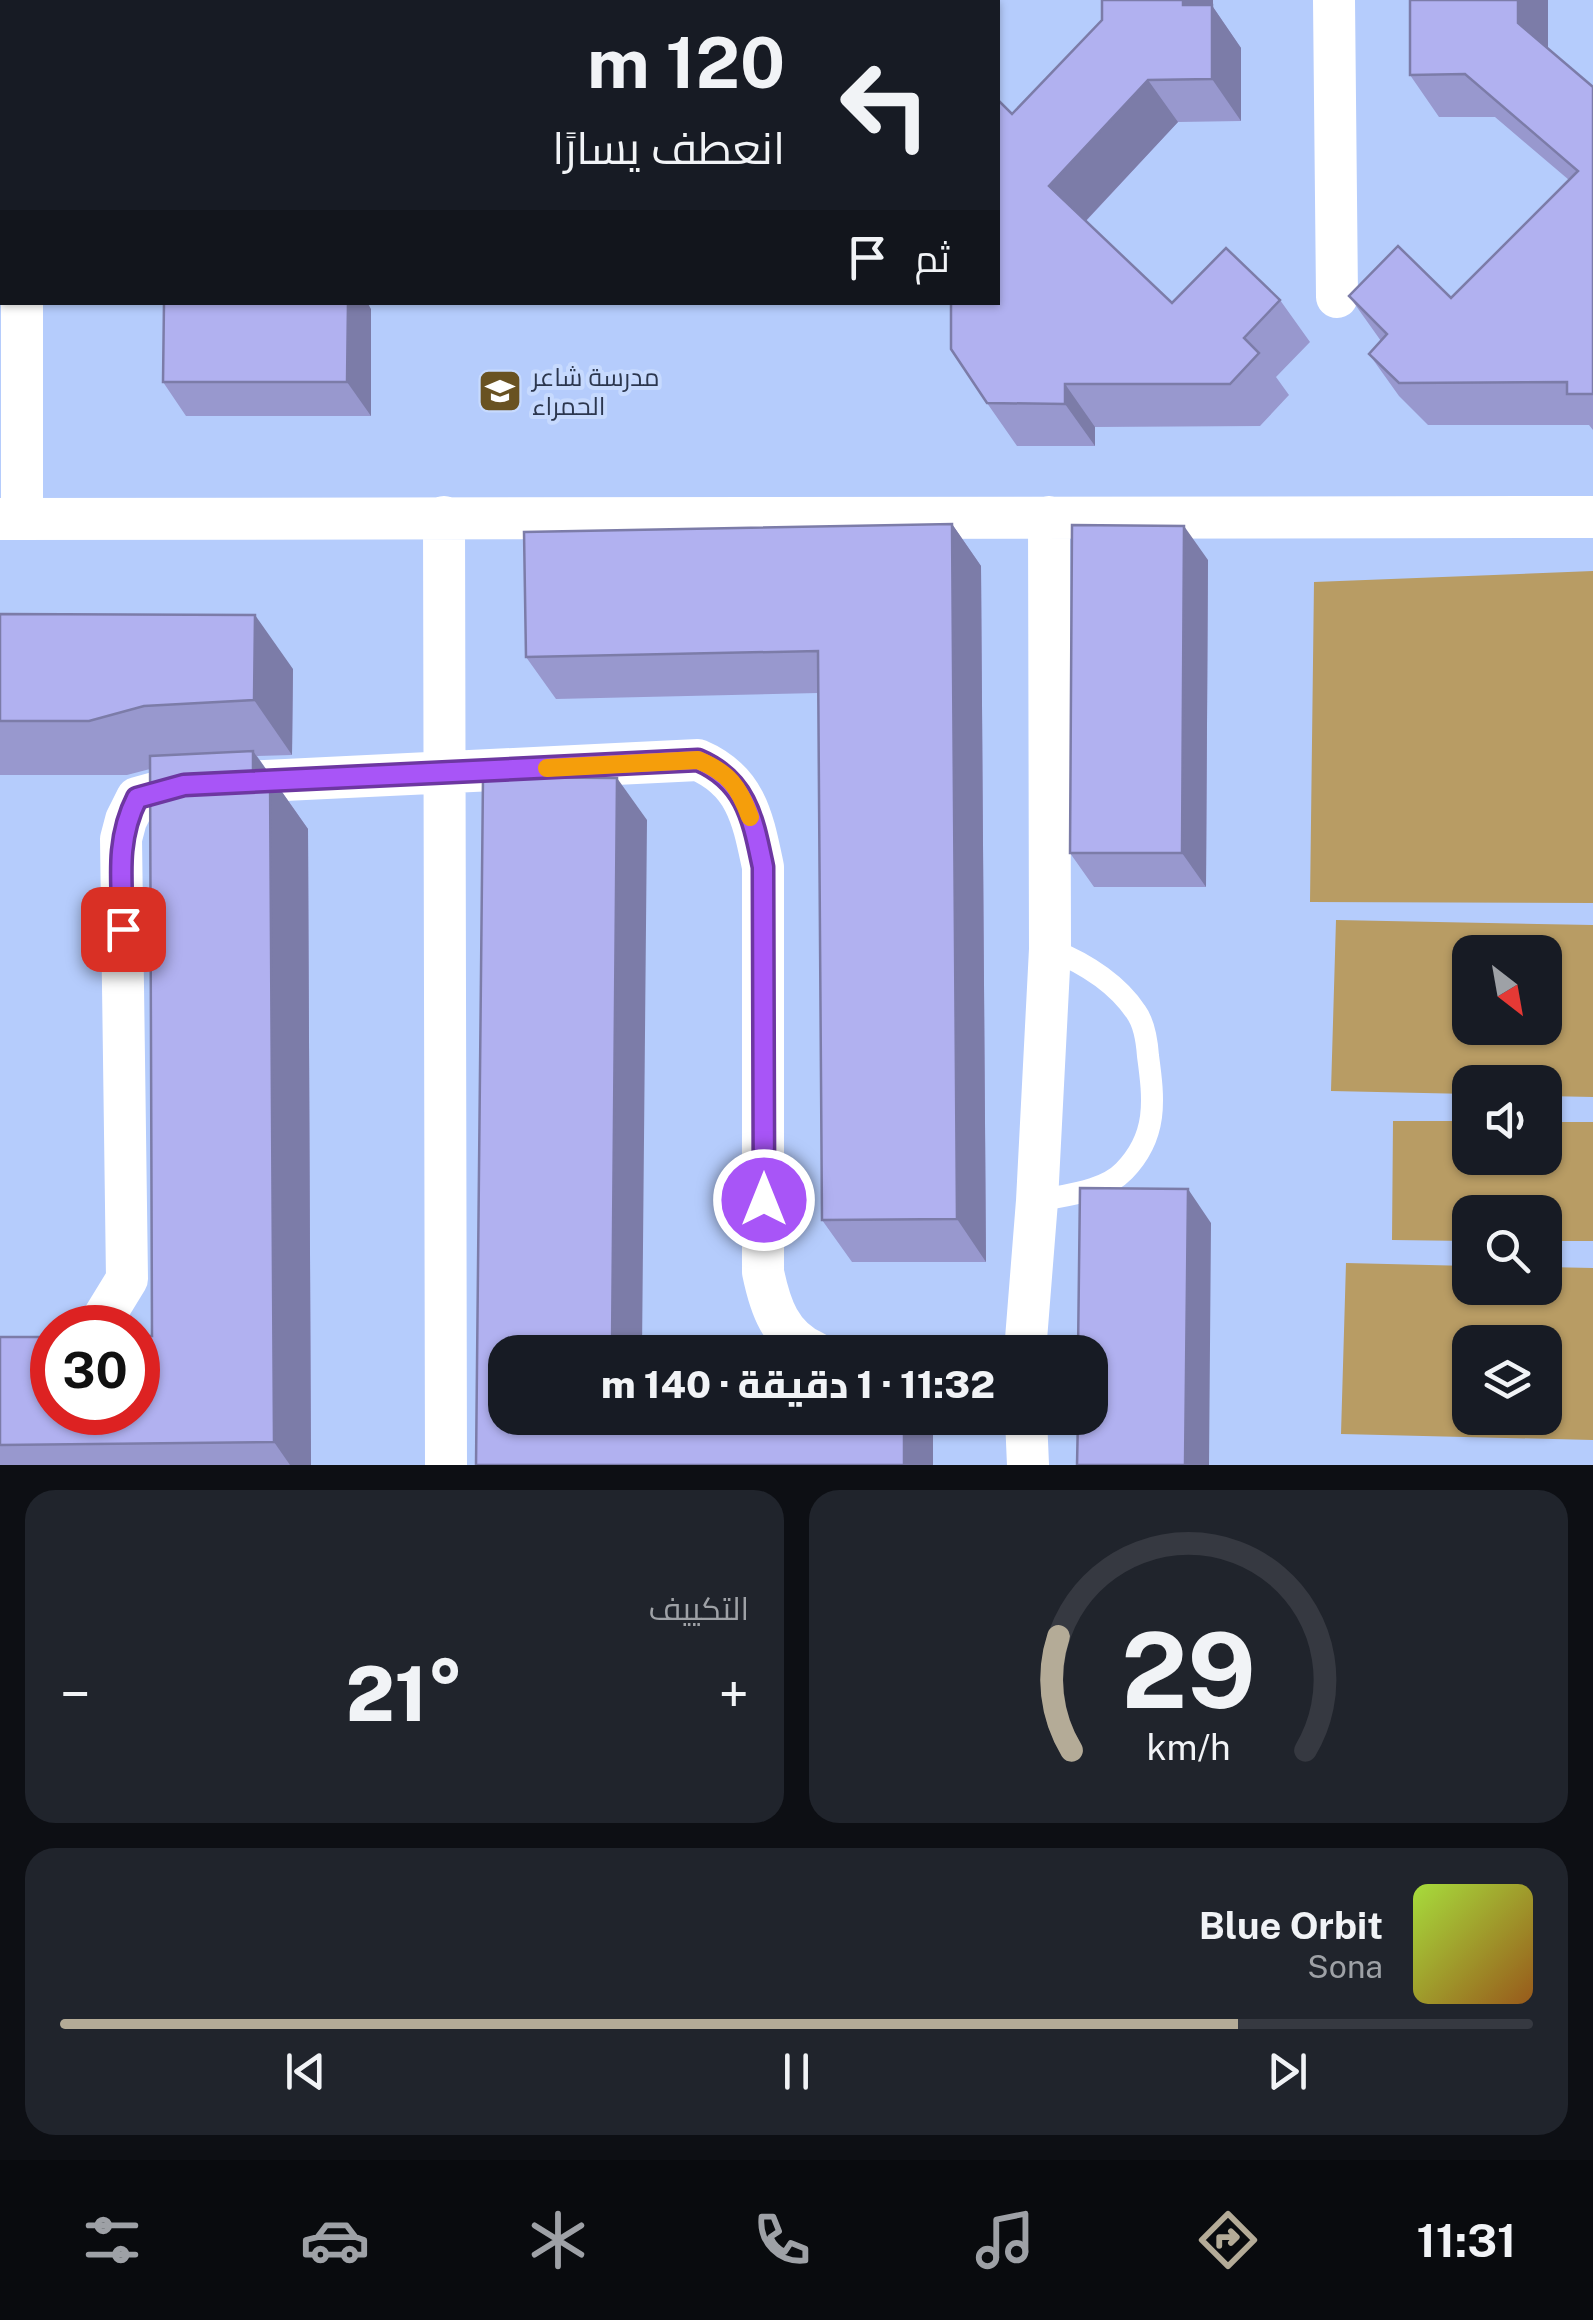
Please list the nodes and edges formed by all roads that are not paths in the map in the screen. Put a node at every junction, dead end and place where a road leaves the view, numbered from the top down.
1 (1334, 0) edge
2 (1336, 297) dead end
3 (22, 305) edge
4 (444, 517) junction
5 (1049, 517) junction
6 (1593, 517) edge
7 (11, 518) edge
8 (442, 770) junction
9 (1050, 949) junction
10 (1037, 1201) junction
11 (111, 1305) edge
12 (788, 1335) edge
13 (1026, 1335) edge
14 (1027, 1435) edge
15 (446, 1465) edge
16 (1028, 1465) edge

1 - 2 street
3 - 7 street
4 - 5 street
4 - 7 street
4 - 8 street
5 - 6 street
5 - 9 street
8 - 11 street
8 - 12 street
8 - 15 street
9 - 10 street
9 - 10 lane
10 - 13 street
14 - 16 street

